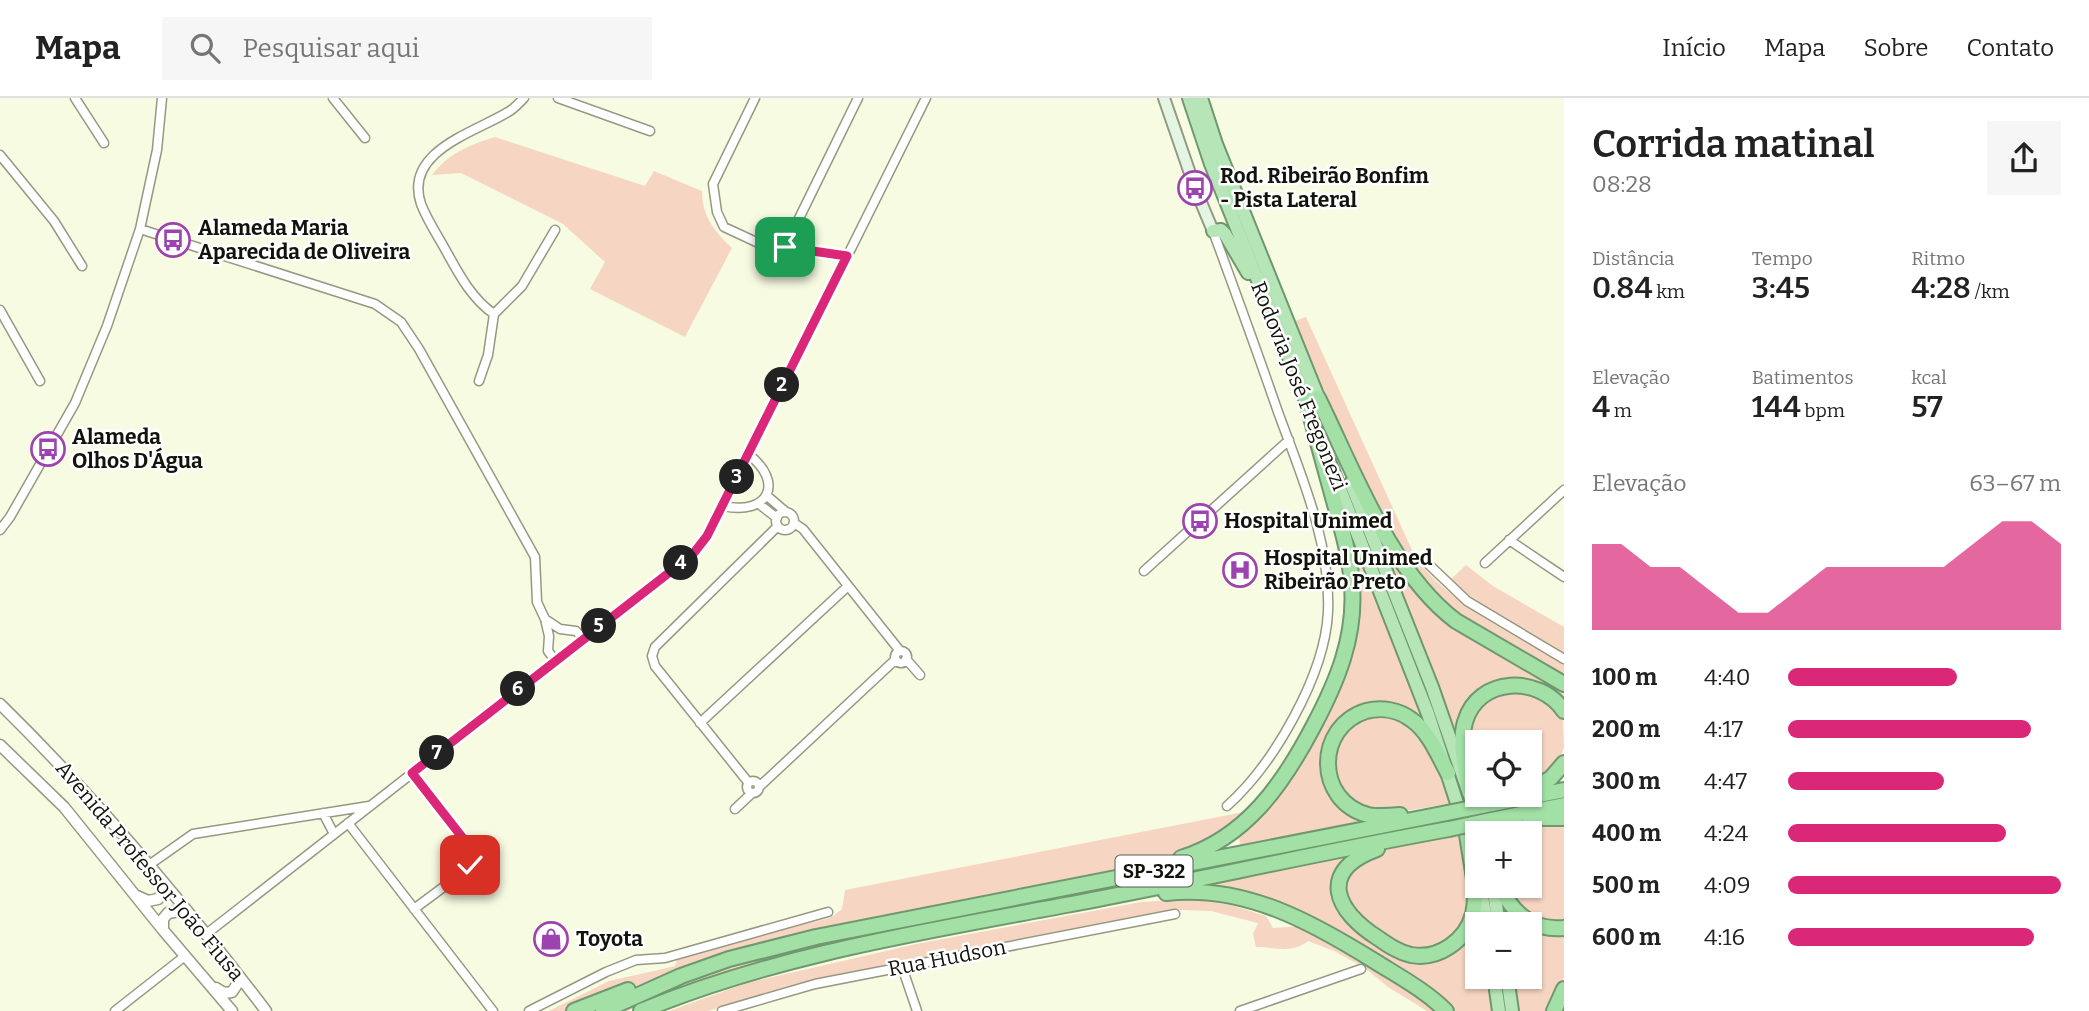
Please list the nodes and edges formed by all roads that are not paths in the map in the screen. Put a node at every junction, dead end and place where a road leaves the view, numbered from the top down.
1 (75, 98) edge
2 (85, 98) edge
3 (162, 98) edge
4 (333, 98) edge
5 (524, 98) edge
6 (558, 98) edge
7 (755, 98) edge
8 (858, 98) edge
9 (926, 98) edge
10 (1164, 98) edge
11 (1189, 98) edge
12 (1201, 98) edge
13 (81, 109) junction
14 (650, 131) dead end
15 (365, 138) dead end
16 (103, 143) dead end
17 (0, 155) edge
18 (140, 229) junction
19 (555, 230) dead end
20 (1213, 231) junction
21 (785, 247) junction
22 (847, 256) junction
23 (82, 266) dead end
24 (0, 310) edge
25 (1269, 310) junction
26 (494, 314) junction
27 (40, 381) dead end
28 (479, 381) dead end
29 (1312, 398) junction
30 (1289, 440) junction
31 (748, 454) junction
32 (1564, 490) edge
33 (766, 495) junction
34 (760, 503) junction
35 (723, 506) junction
36 (786, 512) junction
37 (778, 522) junction
38 (794, 523) junction
39 (0, 530) edge
40 (1509, 540) junction
41 (1423, 559) dead end
42 (1485, 563) dead end
43 (1144, 571) dead end
44 (1564, 577) edge
45 (847, 587) junction
46 (545, 619) junction
47 (561, 629) junction
48 (549, 636) junction
49 (583, 638) junction
50 (900, 651) junction
51 (906, 659) junction
52 (1564, 659) edge
53 (555, 660) junction
54 (895, 660) junction
55 (920, 675) dead end
56 (1564, 684) edge
57 (0, 704) edge
58 (1564, 711) edge
59 (700, 723) junction
60 (0, 745) edge
61 (1465, 759) edge
62 (1564, 763) edge
63 (412, 773) junction
64 (1448, 773) junction
65 (1465, 779) edge
66 (1542, 783) edge
67 (756, 790) junction
68 (1564, 790) edge
69 (1564, 805) edge
70 (370, 806) junction
71 (1227, 806) dead end
72 (1503, 807) edge
73 (735, 808) dead end
74 (324, 813) junction
75 (1447, 813) junction
76 (1564, 818) edge
77 (1477, 821) edge
78 (1483, 821) edge
79 (1486, 821) edge
80 (1489, 821) edge
81 (1493, 821) edge
82 (1516, 821) edge
83 (348, 823) junction
84 (1465, 826) edge
85 (1432, 832) junction
86 (334, 834) junction
87 (149, 865) junction
88 (164, 883) junction
89 (1079, 886) junction
90 (136, 896) junction
91 (1474, 898) edge
92 (1507, 898) edge
93 (1085, 901) junction
94 (414, 909) junction
95 (828, 912) dead end
96 (1175, 914) dead end
97 (192, 918) junction
98 (1564, 928) edge
99 (163, 930) junction
100 (205, 935) junction
101 (185, 956) junction
102 (729, 959) junction
103 (902, 967) junction
104 (1361, 969) dead end
105 (236, 972) junction
106 (209, 985) junction
107 (1496, 989) edge
108 (1509, 989) edge
109 (1564, 989) edge
110 (680, 995) junction
111 (1266, 1007) edge
112 (115, 1011) edge
113 (232, 1011) edge
114 (266, 1011) edge
115 (493, 1011) edge
116 (529, 1011) edge
117 (574, 1011) edge
118 (603, 1011) edge
119 (641, 1011) edge
120 (650, 1011) edge
121 (722, 1011) edge
122 (917, 1011) edge
123 (1240, 1011) edge
124 (1446, 1011) edge
125 (1499, 1011) edge
126 (1512, 1011) edge
127 (1554, 1011) edge

1 - 13 street
2 - 13 street
3 - 18 street
4 - 15 street
5 - 26 street
6 - 14 street
7 - 21 street
8 - 21 street
9 - 22 street
10 - 20 main road
11 - 25 highway, Rodovia José Fregonezi
12 - 29 highway, Rodovia José Fregonezi
13 - 16 street
17 - 23 street
18 - 39 street
18 - 46 street
19 - 26 street
20 - 25 highway
20 - 30 street
21 - 22 street
22 - 31 street
24 - 27 street
25 - 29 highway, Rodovia José Fregonezi
26 - 28 street
29 - 56 highway
29 - 64 highway, Rodovia José Fregonezi
29 - 65 highway, Rodovia José Fregonezi
29 - 89 highway
30 - 43 street
30 - 71 street
31 - 33 street
31 - 35 street
32 - 40 street
33 - 34 street
33 - 36 street
34 - 35 street
34 - 37 street
35 - 49 street
36 - 37 street
36 - 38 street
37 - 38 street
37 - 59 street
38 - 45 street
40 - 42 street
40 - 44 street
41 - 52 street
45 - 50 street
45 - 59 street
46 - 47 street
46 - 48 street
47 - 48 street
47 - 49 street
48 - 53 street
49 - 53 street
50 - 51 street
50 - 54 street
51 - 54 street
51 - 55 street
53 - 63 street
54 - 67 street
57 - 87 street, Avenida Professor João Fiusa
58 - 61 highway
59 - 67 street
60 - 90 street, Avenida Professor João Fiusa
62 - 66 highway
63 - 70 street
63 - 94 street
64 - 75 highway
64 - 78 highway, Rodovia José Fregonezi
67 - 73 street
68 - 80 highway, SP-322
69 - 81 highway, SP-322
70 - 74 street
70 - 83 street
72 - 79 highway
74 - 86 street
74 - 87 street
75 - 77 highway, SP-322, bridge
75 - 89 highway, SP-322
76 - 82 highway
83 - 86 street
83 - 94 street
84 - 85 highway, SP-322, bridge
85 - 91 highway
85 - 93 highway, SP-322
86 - 100 street
87 - 88 street, Avenida Professor João Fiusa
88 - 90 street
88 - 97 street, Avenida Professor João Fiusa
89 - 102 highway, SP-322
90 - 99 street, Avenida Professor João Fiusa
92 - 98 highway
93 - 110 highway, SP-322
93 - 124 highway
94 - 115 street
95 - 116 street
96 - 103 street, Rua Hudson
97 - 99 street
97 - 100 street, Avenida Professor João Fiusa
99 - 101 street, Avenida Professor João Fiusa
100 - 105 street, Avenida Professor João Fiusa
101 - 106 street, Avenida Professor João Fiusa
101 - 112 street
102 - 117 highway
102 - 118 highway, SP-322
103 - 121 street, Rua Hudson
103 - 122 street
104 - 111 street
105 - 106 street
105 - 114 street, Avenida Professor João Fiusa
106 - 113 street, Avenida Professor João Fiusa
107 - 125 highway
108 - 126 highway
109 - 127 highway
110 - 119 highway, SP-322
110 - 120 highway
111 - 123 street

